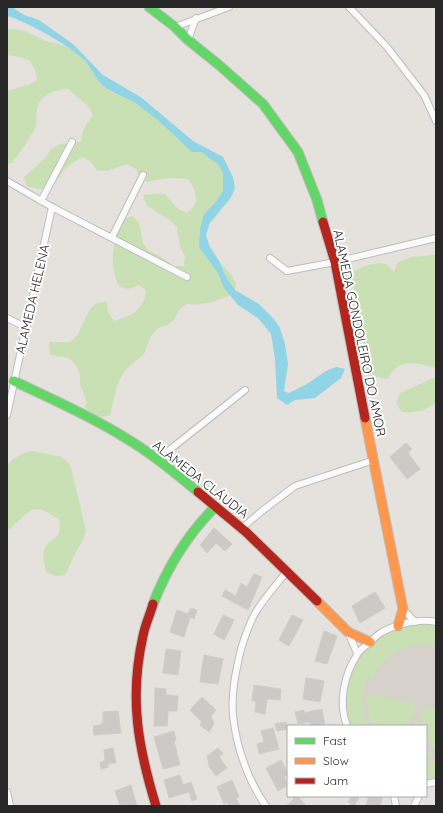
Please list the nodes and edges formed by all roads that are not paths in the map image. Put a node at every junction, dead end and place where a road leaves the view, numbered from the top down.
1 (149, 7) edge
2 (229, 7) edge
3 (349, 7) edge
4 (196, 18) junction
5 (175, 27) junction
6 (188, 40) junction
7 (436, 120) edge
8 (72, 142) dead end
9 (143, 175) dead end
10 (7, 181) edge
11 (41, 201) junction
12 (52, 207) junction
13 (112, 237) junction
14 (436, 238) edge
15 (270, 258) dead end
16 (335, 262) junction
17 (187, 277) dead end
18 (7, 318) edge
19 (25, 327) junction
20 (14, 381) junction
21 (245, 390) dead end
22 (7, 415) edge
23 (158, 459) junction
24 (374, 460) junction
25 (215, 507) junction
26 (242, 528) junction
27 (287, 571) junction
28 (403, 609) junction
29 (415, 622) junction
30 (436, 622) edge
31 (398, 626) junction
32 (348, 632) junction
33 (370, 642) junction
34 (357, 653) junction
35 (347, 725) edge
36 (7, 792) edge
37 (418, 797) edge
38 (10, 806) edge
39 (156, 806) edge
40 (266, 806) edge
41 (414, 806) edge

1 - 5 street, ALAMEDA GONDOLEIRO DO AMOR
2 - 4 street
3 - 7 street
4 - 5 street
4 - 6 street
5 - 6 street, ALAMEDA GONDOLEIRO DO AMOR
6 - 16 street, ALAMEDA GONDOLEIRO DO AMOR
8 - 11 street
9 - 13 street
10 - 11 street
11 - 12 street
12 - 13 street
12 - 19 street, ALAMEDA HELENA
13 - 17 street
14 - 16 street
15 - 16 street
16 - 24 street, ALAMEDA GONDOLEIRO DO AMOR
18 - 19 street
19 - 20 street, ALAMEDA HELENA
20 - 22 street, ALAMEDA HELENA
20 - 23 street, ALAMEDA CLÁUDIA
21 - 23 street
23 - 25 street, ALAMEDA CLÁUDIA
24 - 26 street
24 - 28 street, ALAMEDA GONDOLEIRO DO AMOR
25 - 26 street, ALAMEDA CLÁUDIA
25 - 39 street
26 - 27 street, ALAMEDA CLÁUDIA
27 - 32 street, ALAMEDA CLÁUDIA
27 - 40 street
28 - 29 street
28 - 31 street, ALAMEDA GONDOLEIRO DO AMOR
29 - 30 street
29 - 31 street
31 - 33 street
32 - 33 street
32 - 34 street
33 - 34 street
34 - 35 street
36 - 38 street
37 - 41 street

